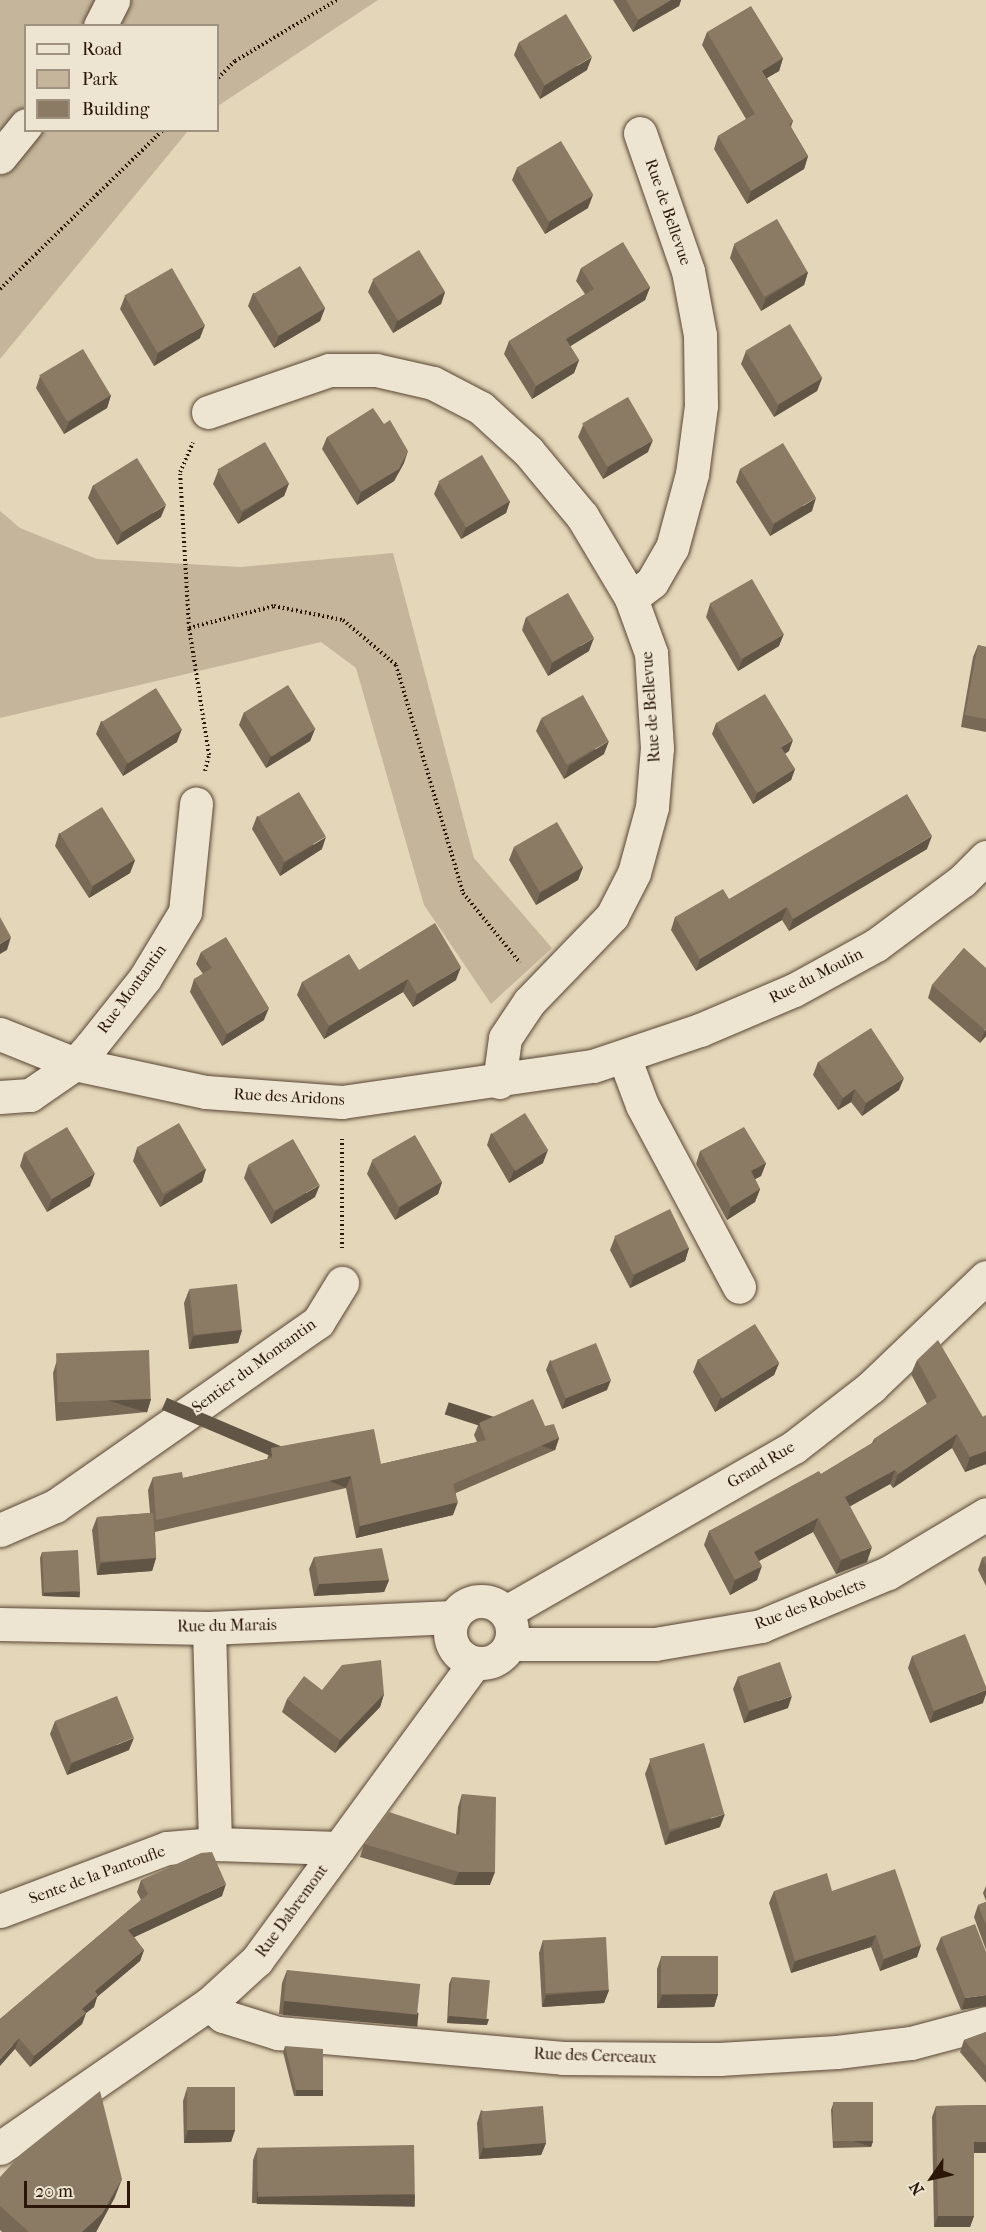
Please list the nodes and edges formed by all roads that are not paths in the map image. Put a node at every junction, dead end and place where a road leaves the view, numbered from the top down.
1 (113, 0) edge
2 (101, 24) edge
3 (24, 127) edge
4 (640, 134) dead end
5 (0, 157) edge
6 (208, 412) road end
7 (632, 598) junction
8 (195, 804) road end
9 (986, 857) edge
10 (0, 1034) edge
11 (624, 1057) junction
12 (75, 1064) junction
13 (499, 1082) junction
14 (0, 1097) edge
15 (986, 1276) edge
16 (342, 1283) road end
17 (739, 1287) dead end
18 (986, 1514) edge
19 (0, 1530) edge
20 (453, 1617) junction
21 (0, 1624) edge
22 (209, 1628) junction
23 (508, 1628) junction
24 (474, 1663) junction
25 (215, 1844) junction
26 (339, 1848) junction
27 (0, 1911) edge
28 (209, 2004) junction
29 (986, 2023) edge
30 (0, 2148) edge

1 - 2 street
3 - 5 street
4 - 7 street, Rue de Bellevue
6 - 7 street
7 - 13 street, Rue de Bellevue
8 - 12 street, Rue Montantin
9 - 11 street, Rue du Moulin
10 - 12 street, Rue des Aridons
11 - 13 street, Rue des Aridons
11 - 17 street
12 - 13 street, Rue des Aridons
12 - 14 street
15 - 23 street, Grand Rue
16 - 19 street, Sentier du Montantin
18 - 23 street, Rue des Robelets
20 - 22 street, Rue du Marais
20 - 23 street
20 - 24 street
21 - 22 street, Rue du Marais
22 - 25 street
23 - 24 street
24 - 26 street, Rue Dabremont
25 - 26 street, Sente de la Pantoufle
25 - 27 street, Sente de la Pantoufle
26 - 28 street, Rue Dabremont
28 - 29 street, Rue des Cerceaux
28 - 30 street, Rue Dabremont

